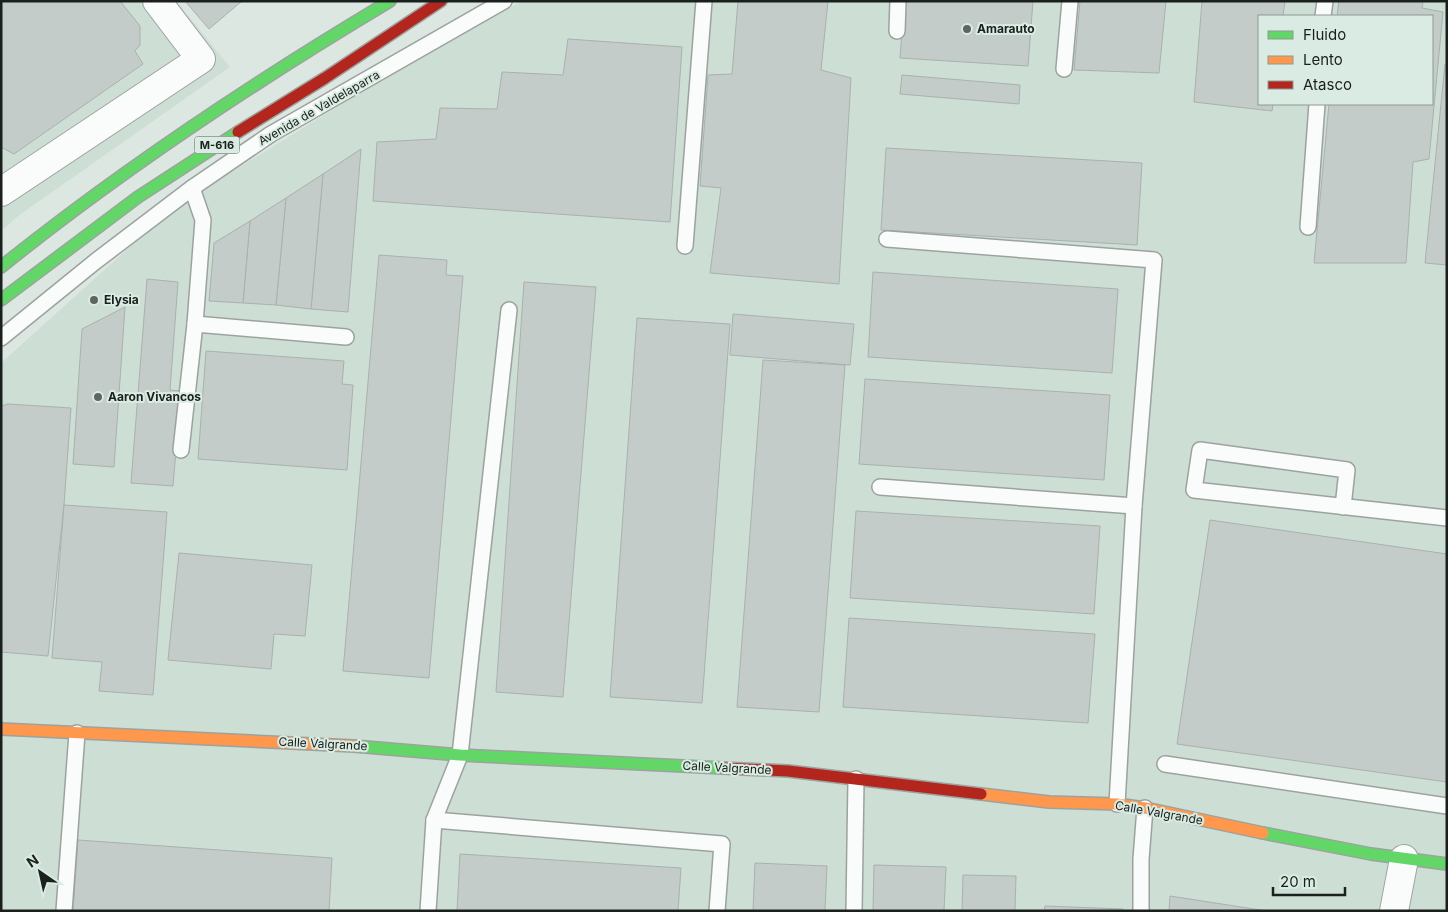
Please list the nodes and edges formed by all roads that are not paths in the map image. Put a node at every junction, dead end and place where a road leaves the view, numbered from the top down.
1 (157, 1) edge
2 (390, 1) edge
3 (441, 1) edge
4 (504, 1) edge
5 (704, 1) edge
6 (898, 1) edge
7 (1070, 1) edge
8 (1325, 1) edge
9 (1324, 15) edge
10 (897, 32) dead end
11 (1064, 69) dead end
12 (1317, 105) edge
13 (192, 188) junction
14 (2, 191) edge
15 (98, 226) junction
16 (1308, 227) dead end
17 (886, 239) dead end
18 (685, 246) dead end
19 (96, 262) junction
20 (1, 267) edge
21 (1, 300) edge
22 (509, 310) dead end
23 (195, 324) junction
24 (346, 337) dead end
25 (1, 338) edge
26 (181, 450) dead end
27 (880, 487) dead end
28 (1134, 506) junction
29 (1342, 507) junction
30 (1447, 518) edge
31 (1, 728) edge
32 (77, 733) junction
33 (460, 754) junction
34 (1165, 764) dead end
35 (856, 779) junction
36 (1117, 804) junction
37 (1447, 806) edge
38 (1145, 808) junction
39 (434, 820) junction
40 (1404, 860) junction
41 (1447, 864) edge
42 (64, 911) edge
43 (428, 911) edge
44 (717, 911) edge
45 (854, 911) edge
46 (1140, 911) edge
47 (1394, 911) edge

1 - 14 street
2 - 20 main road, M-616
3 - 15 main road, Avenida de Valdelaparra / M-616
4 - 13 lane, Avenida de Valdelaparra
5 - 18 lane
6 - 10 lane
7 - 11 lane
8 - 9 lane
12 - 16 lane
13 - 19 lane, Avenida de Valdelaparra
13 - 23 lane
15 - 19 lane
15 - 21 main road, Avenida de Valdelaparra / M-616
17 - 28 lane
19 - 25 lane, Avenida de Valdelaparra
22 - 33 lane
23 - 24 lane
23 - 26 lane
27 - 28 lane
28 - 36 lane
29 - 29 lane
29 - 30 lane
31 - 32 main road, Calle Valgrande
32 - 33 main road, Calle Valgrande
32 - 42 lane
33 - 35 main road, Calle Valgrande
33 - 39 lane
34 - 37 lane
35 - 36 main road, Calle Valgrande
35 - 45 lane
36 - 38 main road, Calle Valgrande
38 - 40 main road, Calle Valgrande
38 - 46 lane
39 - 43 lane
39 - 44 lane
40 - 41 main road, Calle Valgrande
40 - 47 street

